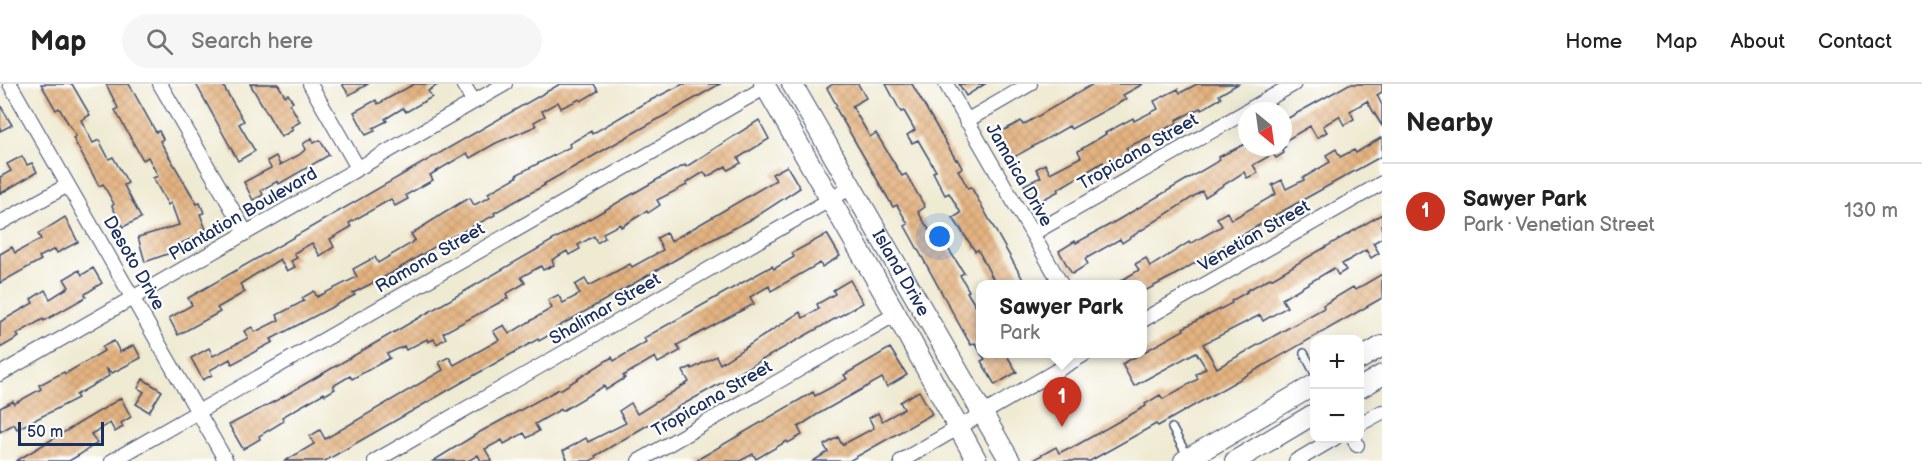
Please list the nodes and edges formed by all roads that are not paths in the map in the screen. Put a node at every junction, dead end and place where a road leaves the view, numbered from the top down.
1 (10, 84) edge
2 (160, 84) edge
3 (310, 84) edge
4 (463, 84) edge
5 (505, 84) edge
6 (792, 84) edge
7 (946, 84) edge
8 (1030, 84) edge
9 (1294, 84) edge
10 (765, 85) edge
11 (474, 102) junction
12 (966, 121) junction
13 (358, 168) junction
14 (1382, 183) edge
15 (68, 185) junction
16 (852, 187) junction
17 (831, 199) junction
18 (0, 223) edge
19 (246, 233) junction
20 (1032, 234) junction
21 (1058, 280) edge
22 (133, 298) junction
23 (896, 314) junction
24 (1147, 318) edge
25 (1382, 346) edge
26 (1304, 353) dead end
27 (1364, 356) edge
28 (1078, 358) edge
29 (1310, 364) edge
30 (0, 374) edge
31 (1382, 375) edge
32 (1364, 385) edge
33 (1310, 388) edge
34 (197, 412) junction
35 (1382, 412) edge
36 (983, 415) junction
37 (1310, 416) edge
38 (1364, 421) edge
39 (960, 428) junction
40 (1172, 428) dead end
41 (1327, 443) edge
42 (974, 460) edge
43 (1187, 460) edge
44 (112, 461) edge
45 (226, 461) edge
46 (375, 461) edge
47 (639, 461) edge
48 (901, 461) edge
49 (1010, 461) edge
50 (1235, 461) edge
51 (1296, 461) edge

1 - 15 street, Desoto Drive
2 - 19 street
3 - 13 street
4 - 11 street
5 - 11 street, Plantation Boulevard
6 - 16 street, Island Drive
7 - 12 street, Jamaica Drive
8 - 12 street
9 - 20 street, Tropicana Street
10 - 17 street, Island Drive
10 - 34 street, Ramona Street
11 - 13 street, Plantation Boulevard
12 - 20 street, Jamaica Drive
13 - 19 street, Plantation Boulevard
14 - 24 street, Venetian Street
15 - 18 street
15 - 22 street, Desoto Drive
16 - 17 street, Shalimar Street
16 - 36 street, Island Drive
17 - 23 street, Island Drive
17 - 46 street, Shalimar Street
19 - 22 street, Plantation Boulevard
20 - 21 street, Jamaica Drive
22 - 30 street, Plantation Boulevard
22 - 34 street, Desoto Drive
23 - 39 street, Island Drive
23 - 47 street, Tropicana Street
25 - 27 street
26 - 29 lane
28 - 36 street
31 - 32 street
33 - 43 street
34 - 44 street, Ramona Street
34 - 45 street, Desoto Drive
35 - 38 street
36 - 39 street
36 - 49 street, Island Drive
37 - 50 street
39 - 42 street, Island Drive
39 - 48 street
40 - 43 lane
41 - 51 street

